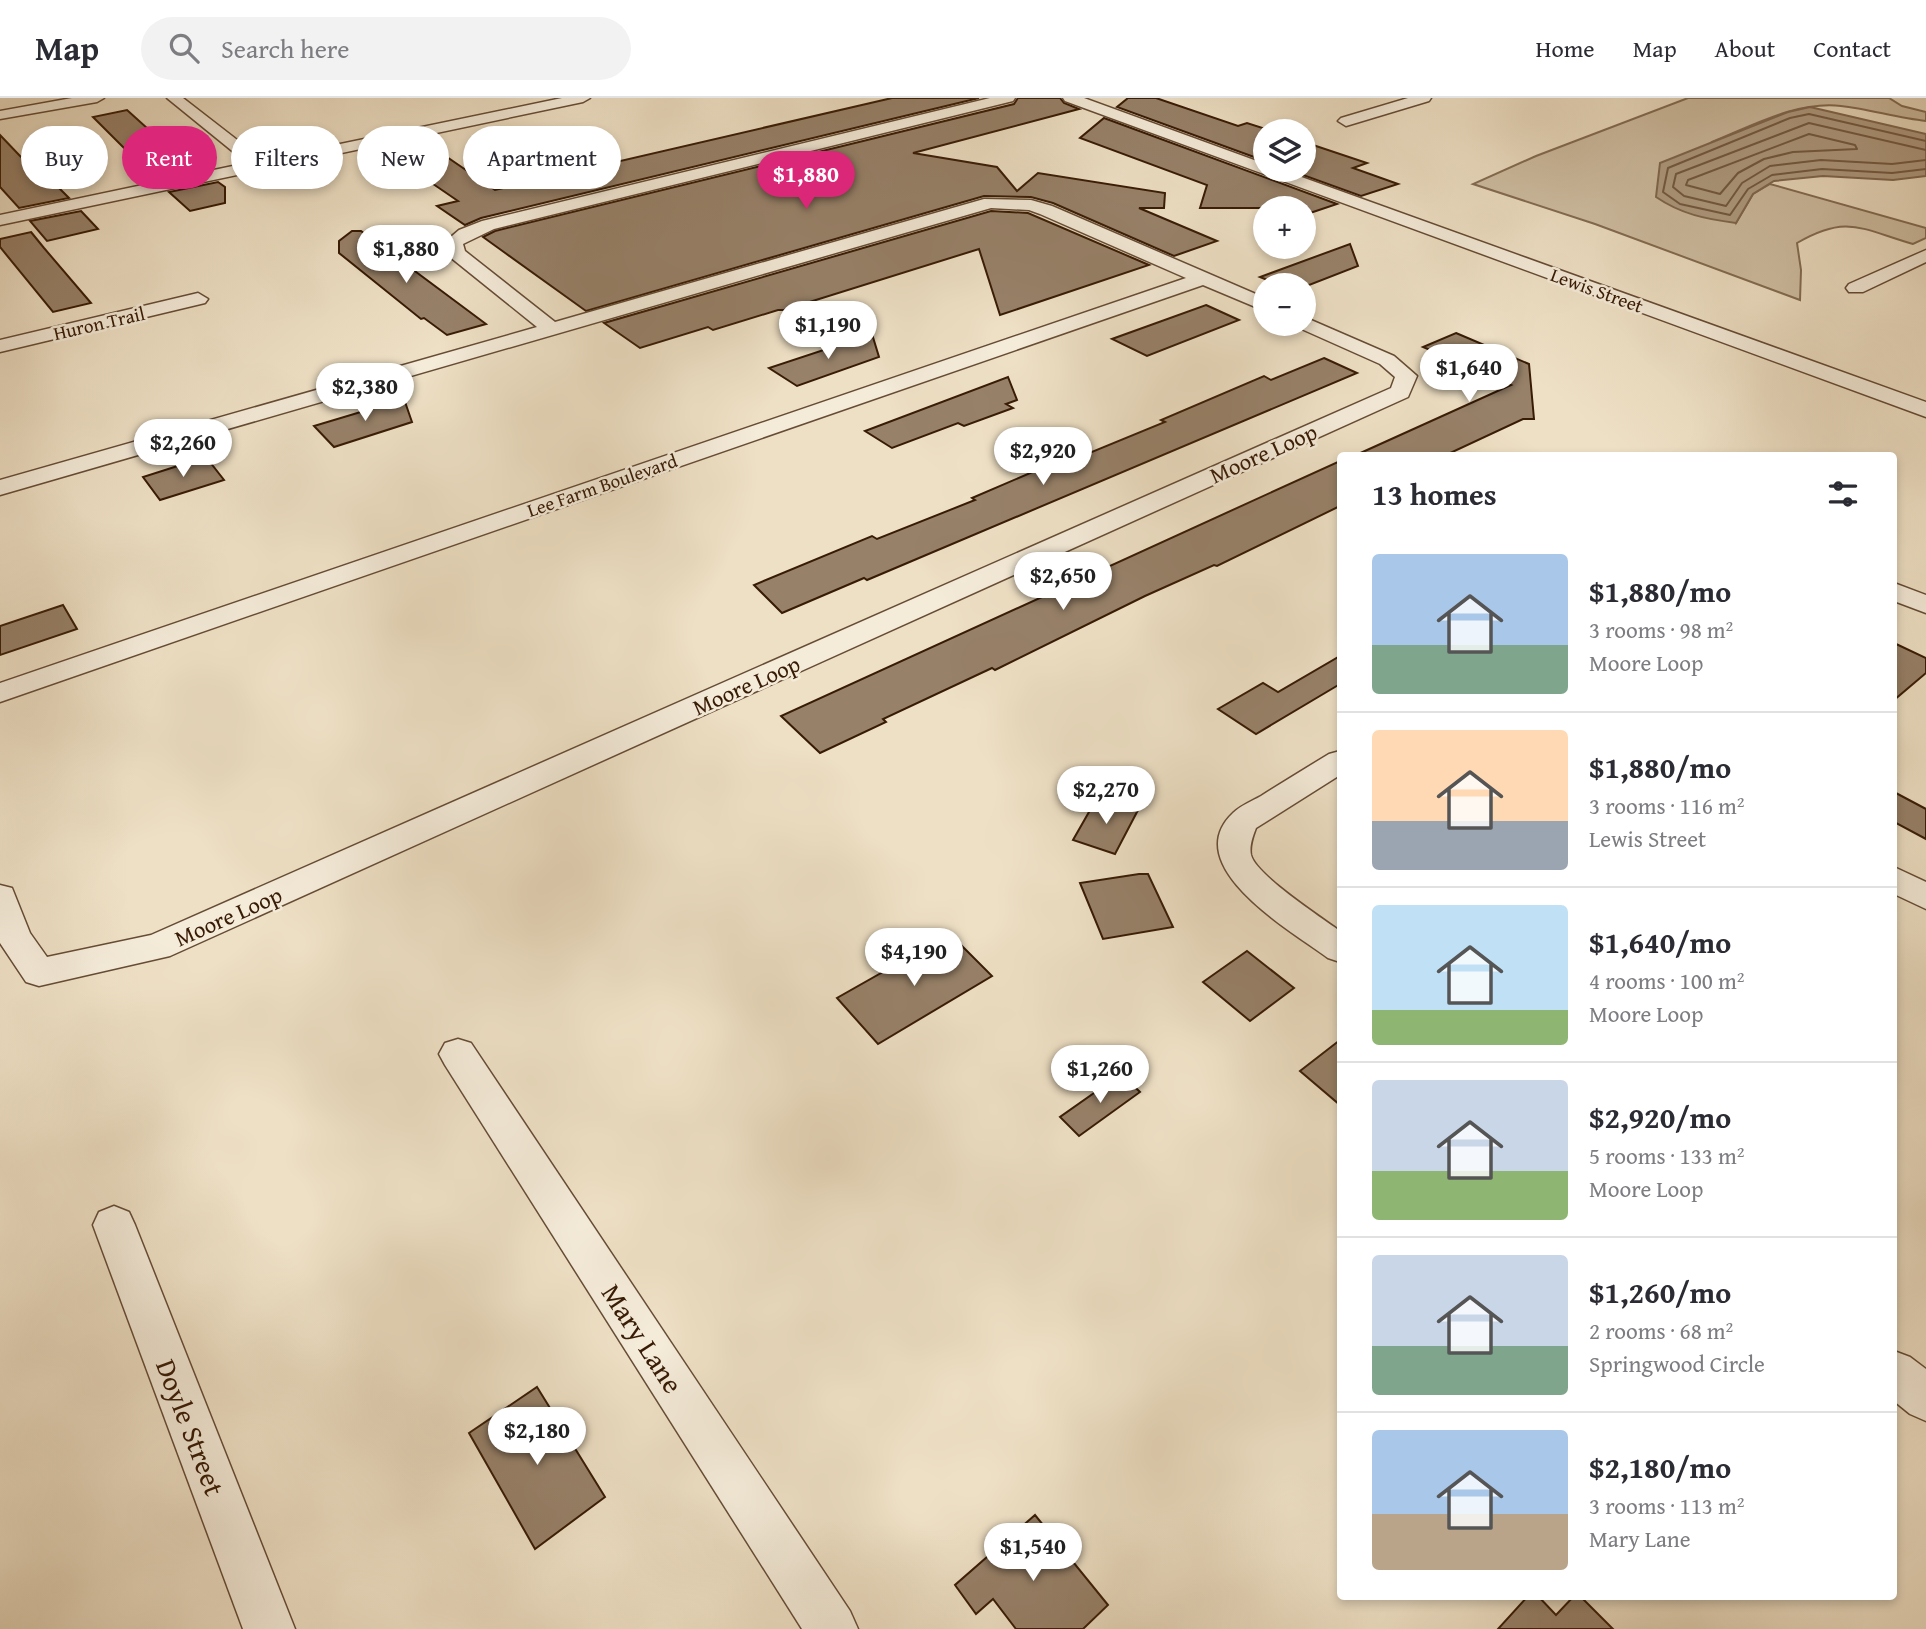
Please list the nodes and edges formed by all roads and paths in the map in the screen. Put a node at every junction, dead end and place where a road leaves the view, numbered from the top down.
1 (97, 98) edge
2 (174, 98) edge
3 (583, 98) edge
4 (1008, 98) edge
5 (1070, 98) edge
6 (1424, 98) edge
7 (0, 115) edge
8 (1346, 121) dead end
9 (231, 143) edge
10 (343, 148) edge
11 (1253, 164) edge
12 (231, 171) edge
13 (1302, 182) edge
14 (0, 220) edge
15 (1926, 255) edge
16 (1203, 278) junction
17 (1856, 288) dead end
18 (198, 299) dead end
19 (1253, 301) edge
20 (1316, 328) edge
21 (552, 329) junction
22 (0, 346) edge
23 (1926, 410) edge
24 (0, 488) edge
25 (1897, 592) edge
26 (1926, 605) edge
27 (0, 693) edge
28 (1337, 763) edge
29 (1897, 881) edge
30 (0, 897) edge
31 (1926, 897) edge
32 (1337, 947) edge
33 (458, 1054) dead end
34 (114, 1225) dead end
35 (1897, 1375) edge
36 (1926, 1398) edge
37 (827, 1627) edge
38 (269, 1629) edge

1 - 7 street
2 - 9 street
3 - 10 street
4 - 21 street
5 - 11 street, Lewis Street
6 - 8 street
12 - 14 street
13 - 23 street, Lewis Street
15 - 17 street
16 - 19 street
16 - 21 street
16 - 27 street, Lee Farm Boulevard
18 - 22 street, Huron Trail
20 - 30 street, Moore Loop
21 - 24 street
25 - 26 street
28 - 32 street
29 - 31 street
33 - 37 street, Mary Lane
34 - 38 street, Doyle Street
35 - 36 street

